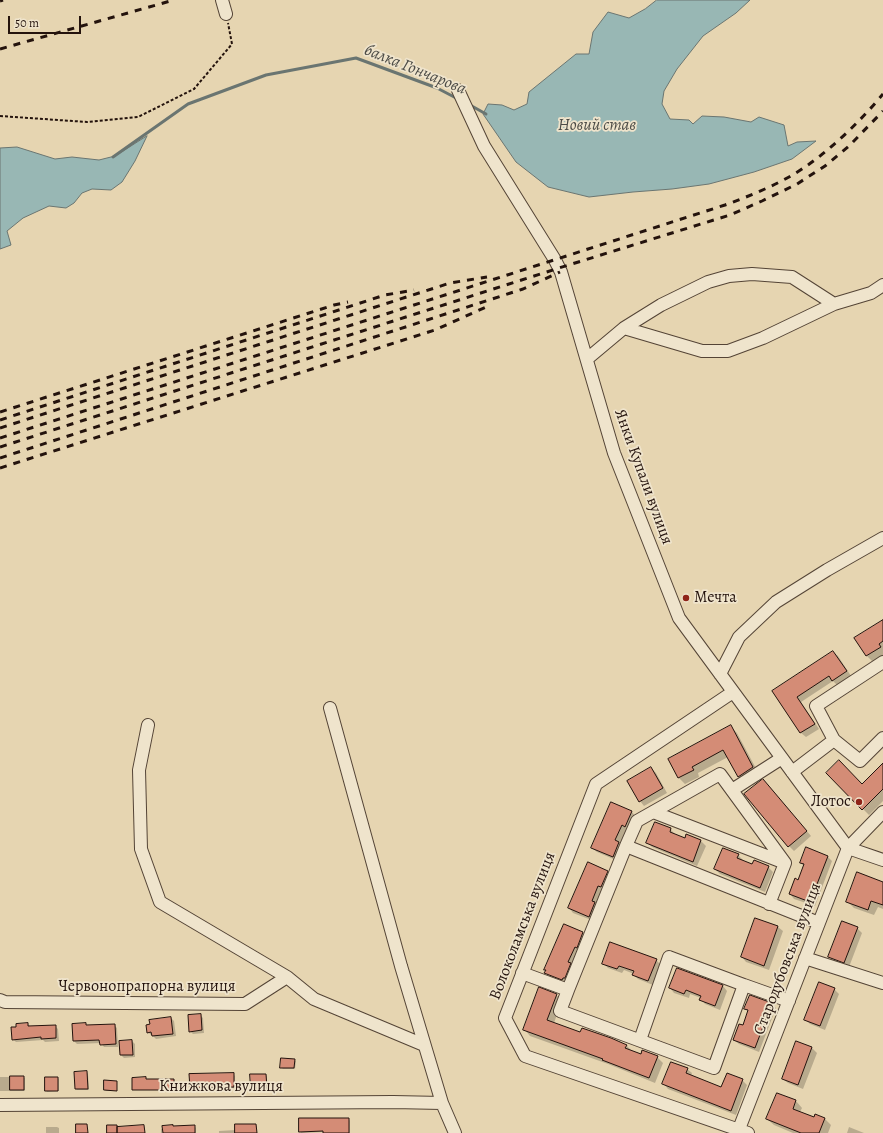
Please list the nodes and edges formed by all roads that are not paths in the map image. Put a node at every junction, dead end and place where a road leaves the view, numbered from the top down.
1 (222, 0) edge
2 (226, 14) road end
3 (458, 90) dead end
4 (883, 285) edge
5 (834, 304) junction
6 (624, 328) junction
7 (587, 359) junction
8 (883, 538) edge
9 (883, 662) edge
10 (720, 674) junction
11 (733, 692) junction
12 (330, 708) dead end
13 (148, 725) dead end
14 (883, 738) edge
15 (834, 740) junction
16 (782, 758) junction
17 (792, 772) junction
18 (732, 790) junction
19 (653, 812) junction
20 (883, 812) edge
21 (626, 846) junction
22 (848, 848) junction
23 (883, 860) edge
24 (785, 863) junction
25 (769, 904) junction
26 (819, 924) junction
27 (806, 958) junction
28 (522, 973) junction
29 (287, 977) junction
30 (883, 983) edge
31 (744, 985) junction
32 (568, 990) junction
33 (0, 1000) edge
34 (789, 1001) junction
35 (640, 1040) junction
36 (424, 1045) junction
37 (442, 1103) junction
38 (0, 1105) edge
39 (744, 1131) edge
40 (455, 1133) edge

1 - 2 street
3 - 7 street, Янки Купали вулиця
4 - 5 street
5 - 6 street
5 - 6 street
6 - 7 street
7 - 10 street, Янки Купали вулиця
8 - 10 street
9 - 15 street
10 - 11 street, Янки Купали вулиця
11 - 16 street, Янки Купали вулиця
11 - 28 street, Волоколамська вулиця
12 - 36 street
13 - 29 street
14 - 15 street
15 - 17 street
16 - 17 street, Янки Купали вулиця
16 - 18 street
17 - 22 street, Янки Купали вулиця
18 - 19 street
18 - 24 street
19 - 21 street
19 - 24 street
20 - 22 street, Стародубовська вулиця
21 - 25 street
21 - 32 street
22 - 23 street
22 - 26 street, Стародубовська вулиця
24 - 25 street
25 - 26 street
26 - 27 street, Стародубовська вулиця
27 - 30 street
27 - 34 street, Стародубовська вулиця
28 - 32 street
28 - 39 street, Волоколамська вулиця
29 - 33 street, Червонопрапорна вулиця
29 - 36 street
31 - 34 street
31 - 35 street
31 - 35 street
32 - 35 street
34 - 39 street, Стародубовська вулиця
36 - 37 street
37 - 38 street, Книжкова вулиця
37 - 40 street

